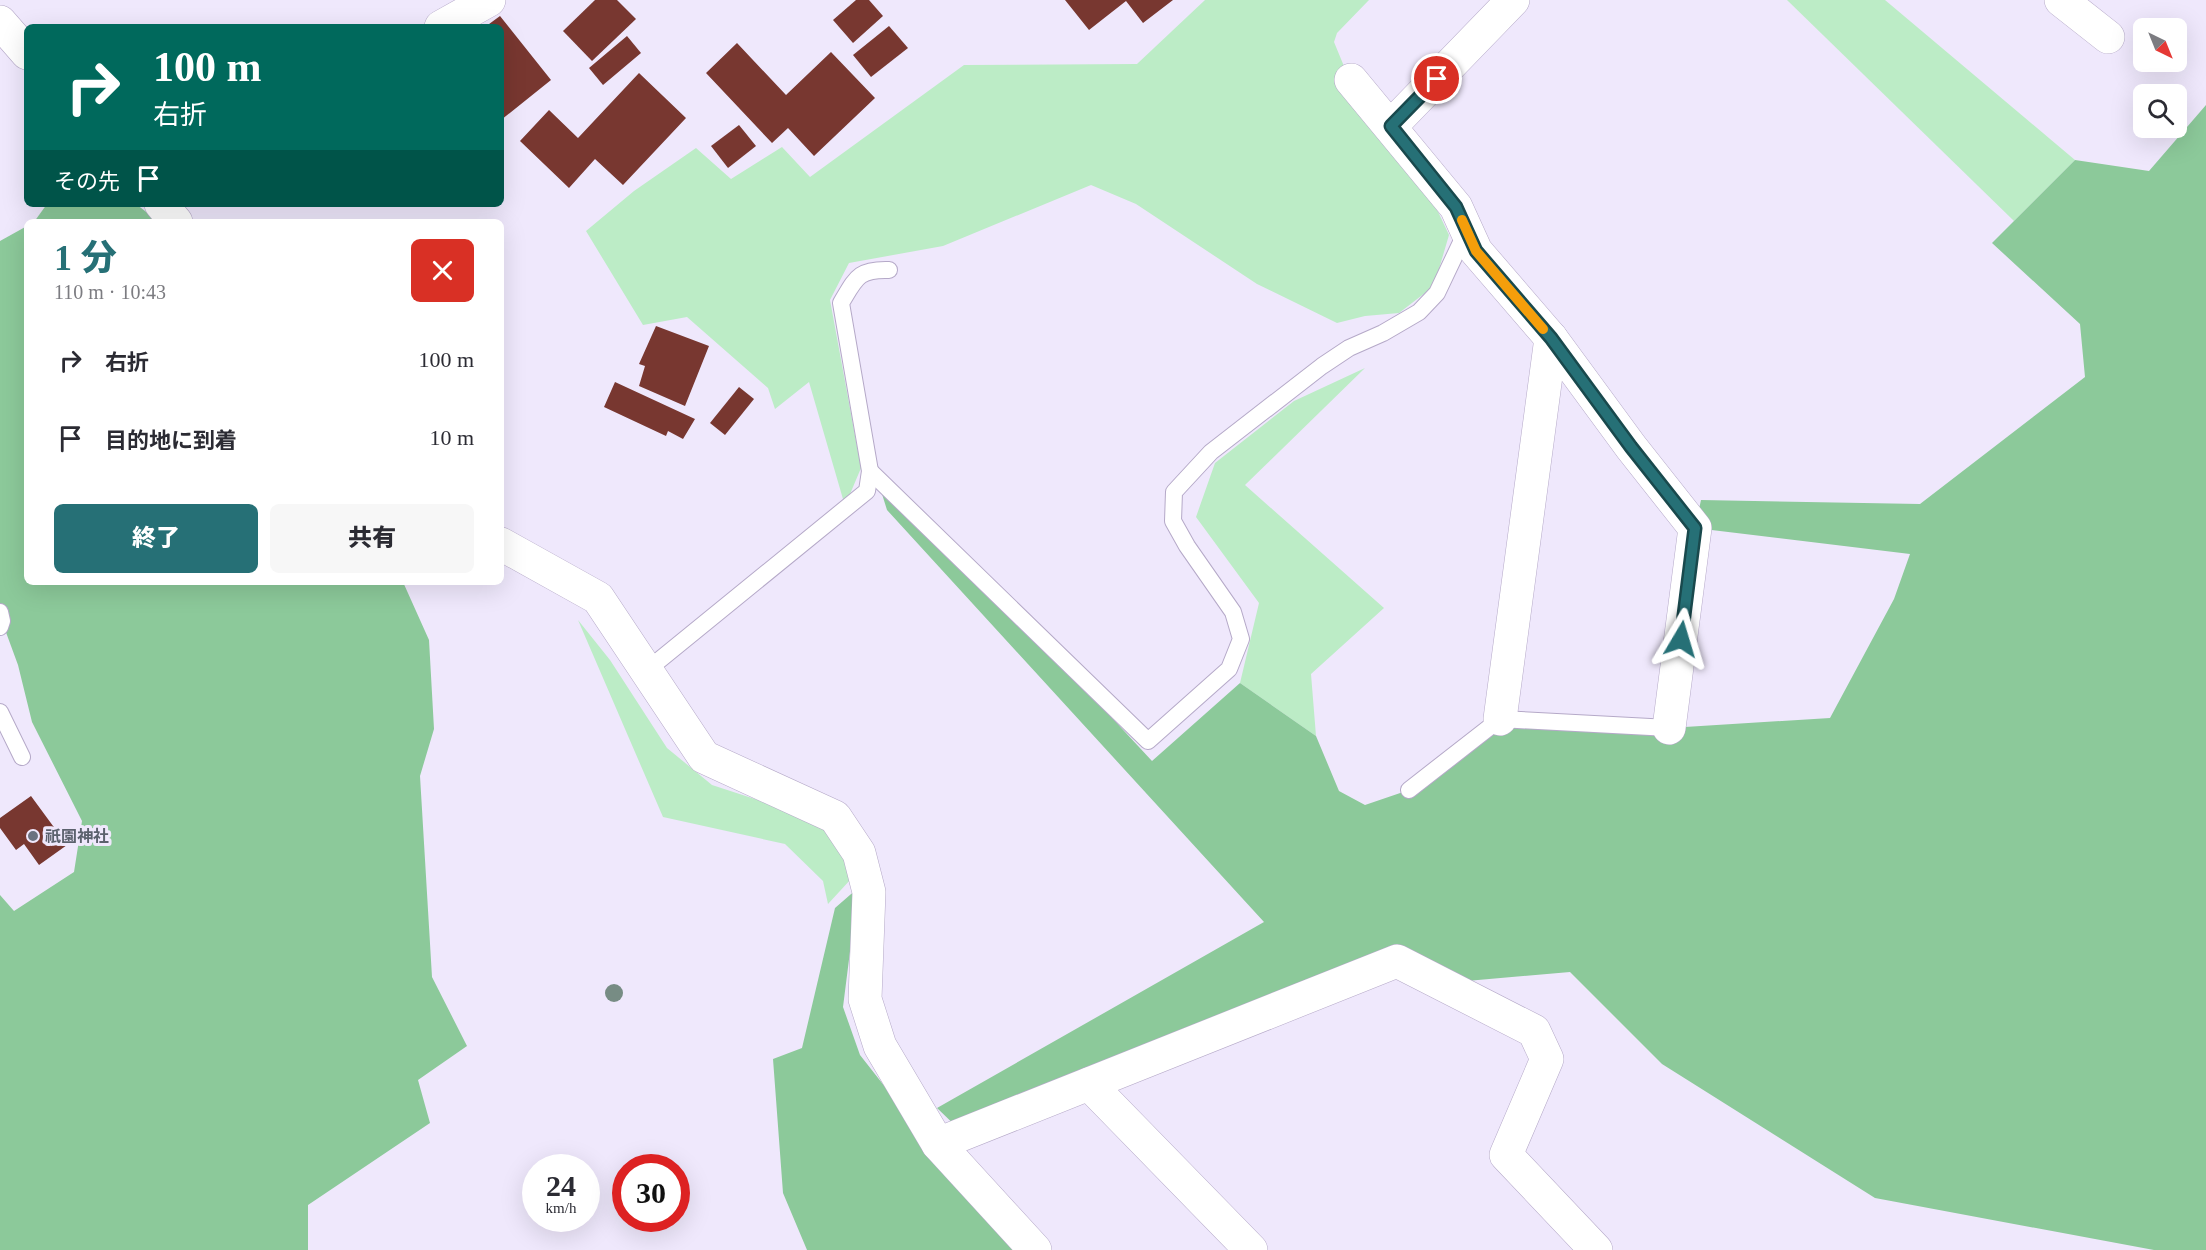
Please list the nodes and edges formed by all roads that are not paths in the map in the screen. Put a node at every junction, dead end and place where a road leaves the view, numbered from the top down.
1 (489, 0) edge
2 (1513, 0) edge
3 (2061, 0) edge
4 (0, 22) edge
5 (446, 24) edge
6 (2108, 37) dead end
7 (24, 50) edge
8 (1351, 80) dead end
9 (1391, 126) junction
10 (164, 207) edge
11 (174, 219) edge
12 (1467, 231) junction
13 (889, 270) dead end
14 (1551, 338) junction
15 (870, 471) junction
16 (504, 546) edge
17 (0, 612) edge
18 (0, 627) edge
19 (646, 671) junction
20 (0, 712) edge
21 (1500, 719) junction
22 (1669, 729) joint
23 (21, 757) dead end
24 (1409, 790) dead end
25 (1089, 1084) junction
26 (938, 1144) junction
27 (1242, 1248) edge
28 (1035, 1250) edge
29 (1596, 1250) edge

1 - 5 street
2 - 9 street
3 - 6 street
4 - 7 street
8 - 9 street
9 - 12 street
10 - 11 street
12 - 14 street
12 - 15 lane
13 - 15 lane
14 - 21 street
14 - 22 street
15 - 19 lane
16 - 19 street
17 - 18 lane
19 - 26 street
20 - 23 lane
21 - 22 lane
21 - 24 lane
25 - 26 street
25 - 27 street
25 - 29 street
26 - 28 street

